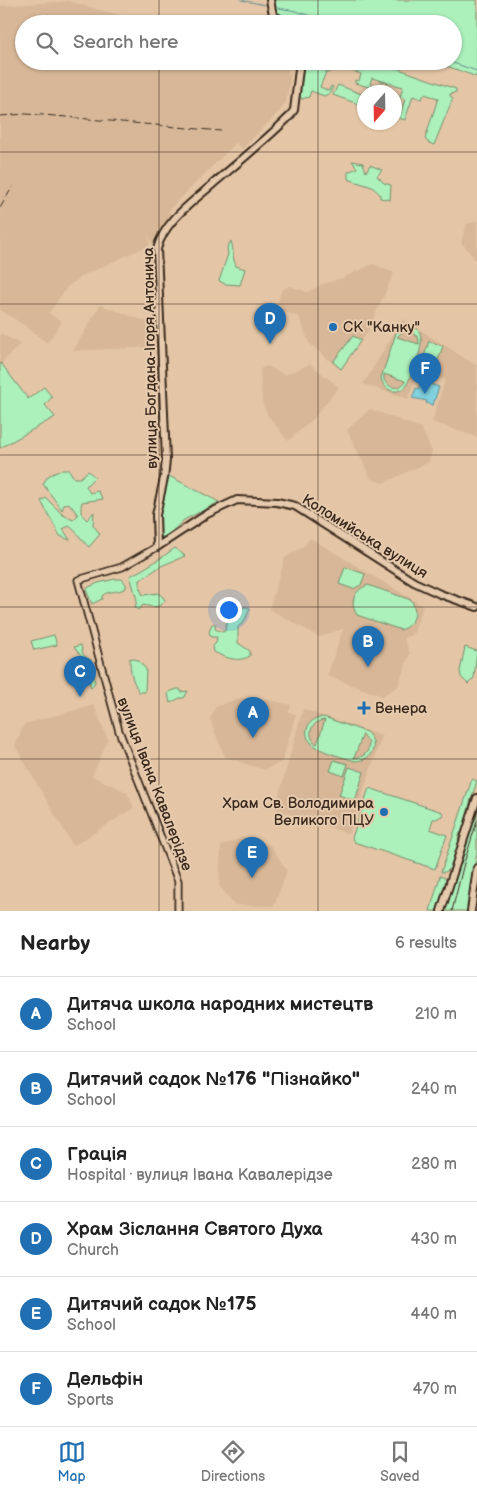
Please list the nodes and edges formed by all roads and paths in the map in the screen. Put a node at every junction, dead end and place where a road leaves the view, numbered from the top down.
1 (270, 0) edge
2 (274, 15) edge
3 (298, 70) edge
4 (157, 547) junction
5 (78, 580) joint
6 (477, 607) edge
7 (477, 798) edge
8 (477, 868) edge
9 (178, 911) edge
10 (441, 911) edge
11 (471, 911) edge

1 - 2 main road
3 - 4 main road, вулиця Богдана-Ігоря Антонича
4 - 5 street, Коломийська вулиця
4 - 6 main road, Коломийська вулиця
5 - 9 street, вулиця Івана Кавалерідзе
7 - 10 main road
8 - 11 main road

